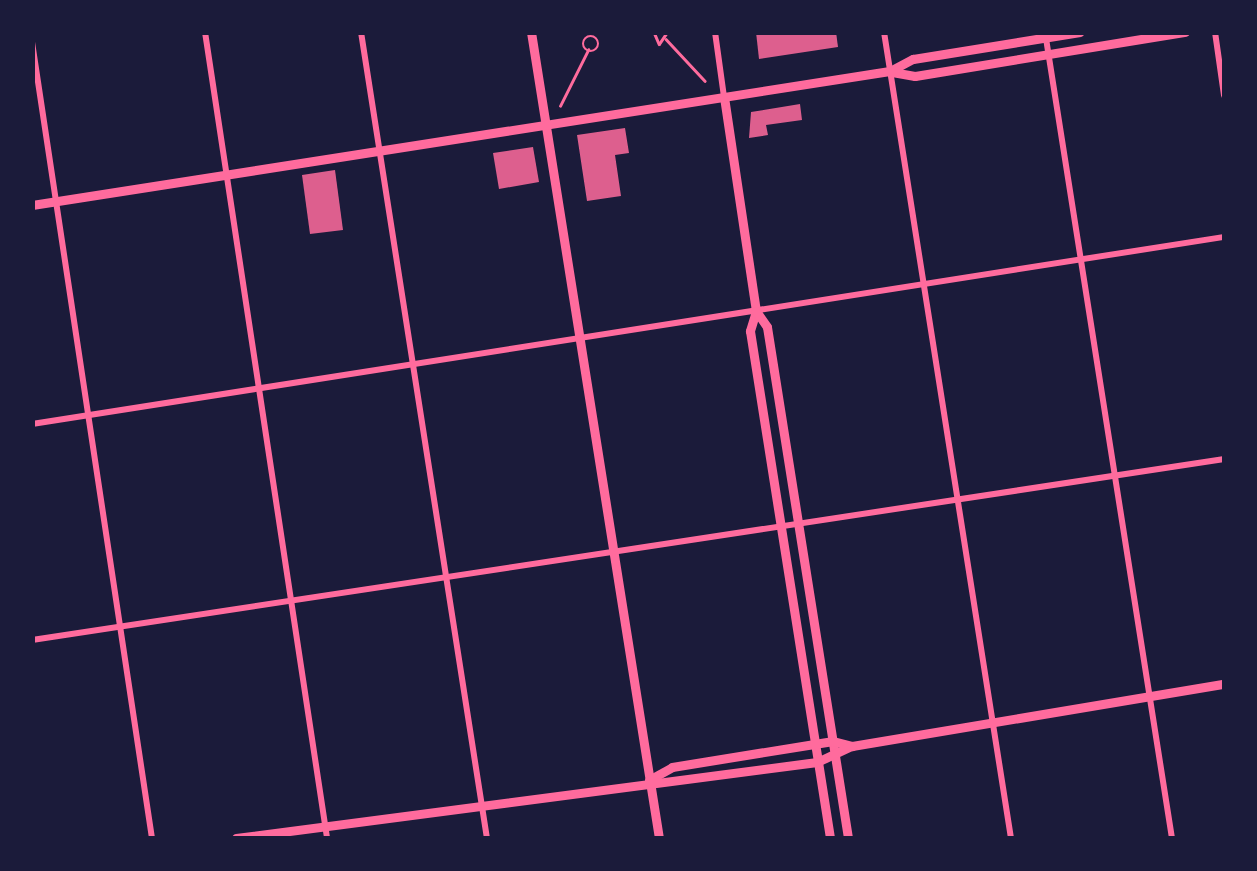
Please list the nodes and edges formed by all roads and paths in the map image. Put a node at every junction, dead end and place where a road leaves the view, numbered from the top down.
1 (205, 32) edge
2 (361, 32) edge
3 (531, 32) edge
4 (598, 32) edge
5 (654, 32) edge
6 (668, 32) edge
7 (714, 32) edge
8 (884, 32) edge
9 (1080, 32) edge
10 (1186, 32) edge
11 (1214, 32) edge
12 (1046, 35) edge
13 (595, 38) junction
14 (666, 39) junction
15 (32, 42) edge
16 (588, 50) junction
17 (1049, 54) junction
18 (890, 72) junction
19 (705, 81) dead end
20 (1224, 95) edge
21 (724, 97) junction
22 (560, 106) dead end
23 (546, 124) junction
24 (380, 152) junction
25 (226, 174) junction
26 (57, 201) junction
27 (32, 205) edge
28 (1224, 237) edge
29 (1081, 260) junction
30 (924, 284) junction
31 (756, 310) junction
32 (580, 338) junction
33 (412, 364) junction
34 (259, 388) junction
35 (88, 415) junction
36 (32, 424) edge
37 (1224, 459) edge
38 (1115, 476) junction
39 (958, 502) junction
40 (799, 526) junction
41 (782, 529) junction
42 (614, 554) junction
43 (446, 579) junction
44 (292, 604) junction
45 (120, 626) junction
46 (32, 640) edge
47 (1224, 684) edge
48 (1150, 696) junction
49 (993, 722) junction
50 (832, 742) junction
51 (814, 745) junction
52 (852, 746) junction
53 (835, 758) junction
54 (817, 762) junction
55 (650, 780) junction
56 (481, 802) junction
57 (326, 826) junction
58 (152, 838) edge
59 (236, 838) edge
60 (327, 838) edge
61 (486, 838) edge
62 (659, 838) edge
63 (830, 838) edge
64 (848, 838) edge
65 (1011, 838) edge
66 (1172, 838) edge

1 - 25 street
2 - 24 street
3 - 23 main road
4 - 13 path
5 - 14 path
6 - 14 path
7 - 21 street
8 - 18 street
9 - 12 main road
10 - 17 main road
11 - 20 street
12 - 17 street
12 - 18 main road
13 - 16 path
13 - 16 path
14 - 19 path
15 - 26 street
16 - 22 path
17 - 18 main road
17 - 29 street
18 - 21 main road
18 - 30 street
21 - 23 main road
21 - 31 main road
23 - 24 main road
23 - 32 main road
24 - 25 main road
24 - 33 street
25 - 26 main road
25 - 34 street
26 - 27 main road
26 - 35 street
28 - 29 street
29 - 30 street
29 - 38 street
30 - 31 street
30 - 39 street
31 - 32 street
31 - 40 main road
31 - 41 main road
32 - 33 street
32 - 42 main road
33 - 34 street
33 - 43 street
34 - 35 street
34 - 44 street
35 - 36 street
35 - 45 street
37 - 38 street
38 - 39 street
38 - 48 street
39 - 40 street
39 - 49 street
40 - 41 street
40 - 50 main road
41 - 42 street
41 - 51 main road
42 - 43 street
42 - 55 main road
43 - 44 street
43 - 56 street
44 - 45 street
44 - 57 street
45 - 46 street
45 - 58 street
47 - 48 main road
48 - 49 main road
48 - 66 street
49 - 52 main road
49 - 65 street
50 - 51 main road
50 - 52 main road
50 - 53 main road
51 - 54 main road
51 - 55 main road
52 - 53 main road
53 - 54 main road
53 - 64 main road
54 - 55 main road
54 - 63 main road
55 - 56 main road
55 - 62 main road
56 - 57 main road
56 - 61 street
57 - 59 main road
57 - 60 street

